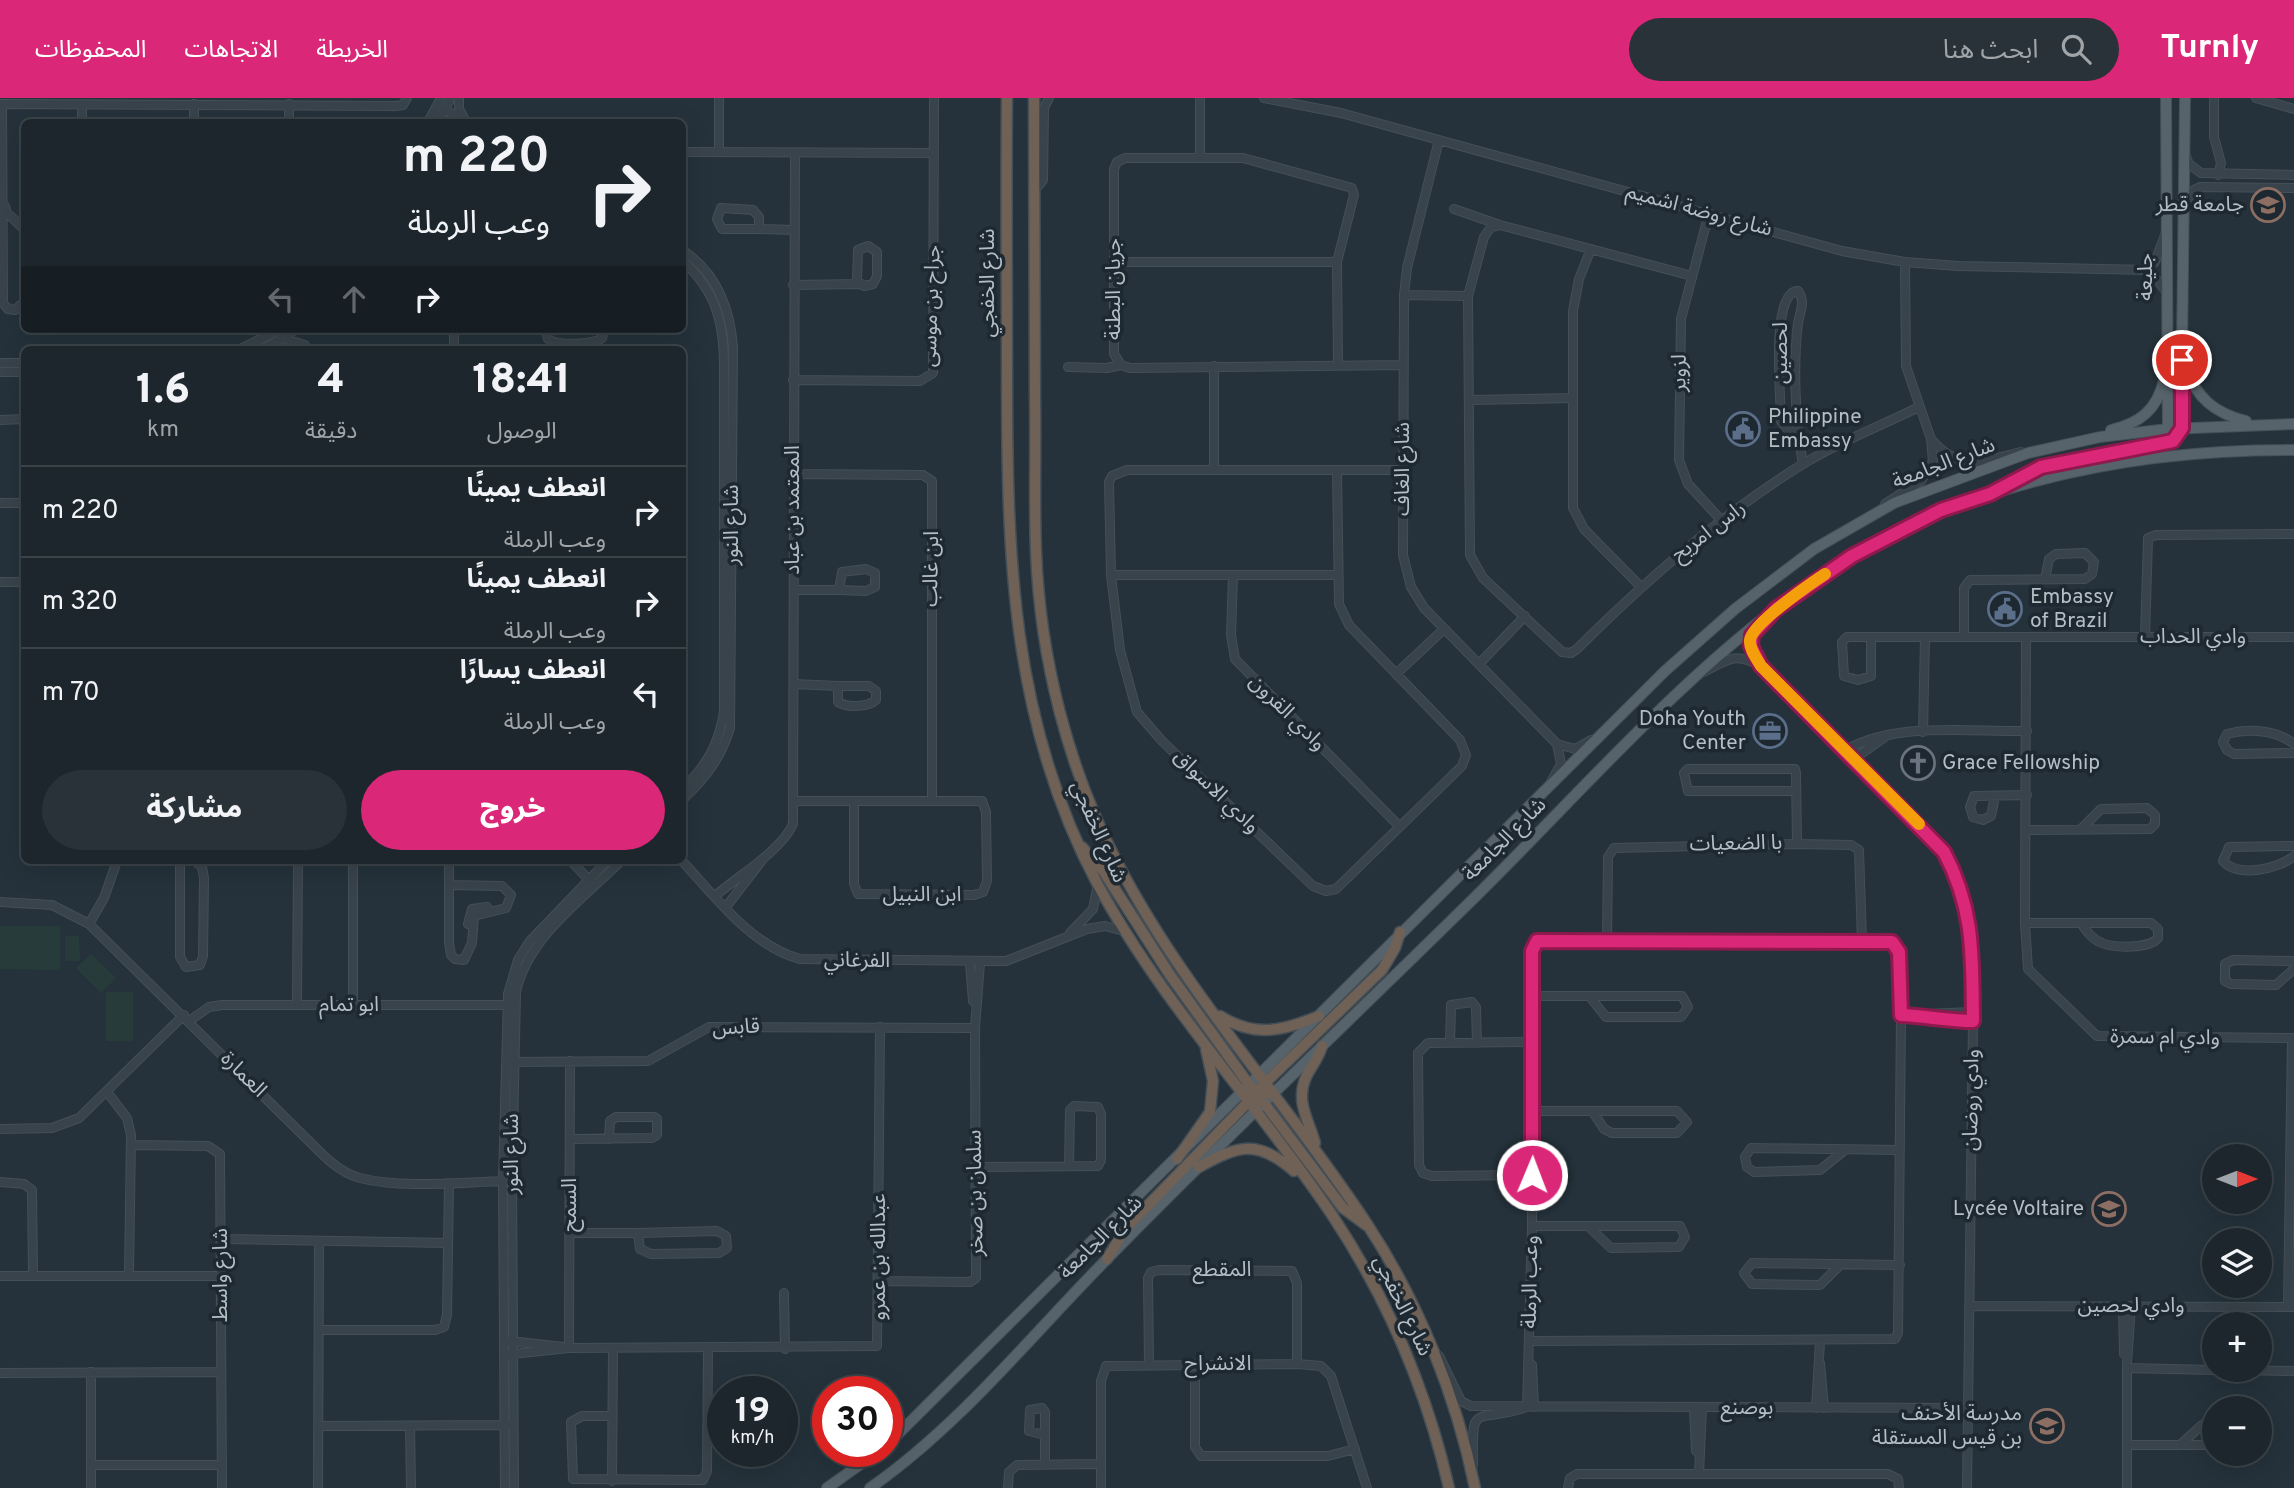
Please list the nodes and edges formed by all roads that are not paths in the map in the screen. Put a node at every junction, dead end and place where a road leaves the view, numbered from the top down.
1 (401, 98) edge
2 (407, 98) edge
3 (451, 98) edge
4 (459, 98) edge
5 (719, 98) edge
6 (934, 98) edge
7 (1007, 98) edge
8 (1034, 98) edge
9 (1049, 98) edge
10 (1200, 98) edge
11 (1264, 98) edge
12 (2166, 98) edge
13 (2185, 98) edge
14 (2214, 98) edge
15 (2256, 98) edge
16 (43, 101) edge
17 (120, 101) edge
18 (234, 101) edge
19 (328, 102) edge
20 (3, 104) edge
21 (196, 104) junction
22 (291, 104) junction
23 (442, 104) edge
24 (80, 105) junction
25 (370, 105) junction
26 (2294, 109) edge
27 (80, 119) edge
28 (196, 119) edge
29 (291, 119) edge
30 (439, 119) edge
31 (462, 119) edge
32 (464, 119) edge
33 (1439, 140) junction
34 (2184, 151) junction
35 (686, 152) edge
36 (719, 152) junction
37 (795, 153) junction
38 (934, 153) junction
39 (1200, 157) junction
40 (2218, 175) junction
41 (2232, 175) junction
42 (2294, 175) edge
43 (2231, 187) junction
44 (2294, 188) edge
45 (1034, 191) junction
46 (2184, 205) junction
47 (1454, 209) dead end
48 (1709, 213) junction
49 (15, 219) junction
50 (2, 225) junction
51 (1500, 225) junction
52 (21, 226) edge
53 (759, 229) junction
54 (794, 229) junction
55 (2165, 233) junction
56 (1591, 249) junction
57 (686, 253) edge
58 (1113, 262) junction
59 (1337, 262) junction
60 (1905, 262) junction
61 (686, 264) edge
62 (2141, 269) junction
63 (1692, 276) junction
64 (860, 284) junction
65 (793, 285) junction
66 (2165, 290) junction
67 (1404, 295) junction
68 (1468, 296) junction
69 (21, 305) edge
70 (273, 333) edge
71 (293, 333) edge
72 (547, 333) edge
73 (600, 333) edge
74 (283, 339) junction
75 (246, 346) edge
76 (270, 346) edge
77 (304, 346) edge
78 (2182, 360) junction
79 (0, 363) edge
80 (21, 363) edge
81 (1339, 364) junction
82 (1121, 365) junction
83 (1403, 365) junction
84 (2167, 365) junction
85 (1214, 366) junction
86 (1068, 367) dead end
87 (0, 372) edge
88 (21, 372) edge
89 (793, 380) junction
90 (1573, 398) junction
91 (1469, 400) junction
92 (1917, 408) junction
93 (0, 420) edge
94 (21, 420) edge
95 (2253, 424) junction
96 (2294, 424) edge
97 (2182, 428) junction
98 (2168, 429) junction
99 (1797, 434) junction
100 (2100, 437) junction
101 (1931, 439) junction
102 (2169, 443) junction
103 (2044, 449) junction
104 (2294, 450) edge
105 (2170, 456) junction
106 (1804, 464) junction
107 (1214, 470) junction
108 (1337, 470) junction
109 (1403, 470) junction
110 (792, 474) junction
111 (1990, 494) junction
112 (0, 503) edge
113 (21, 503) edge
114 (1876, 512) junction
115 (1722, 521) junction
116 (2294, 534) edge
117 (728, 560) junction
118 (1111, 575) junction
119 (1233, 575) junction
120 (1338, 575) junction
121 (2045, 579) junction
122 (0, 582) edge
123 (21, 582) edge
124 (1640, 586) junction
125 (794, 590) junction
126 (839, 590) junction
127 (1776, 609) junction
128 (1525, 616) junction
129 (1443, 630) junction
130 (1871, 637) junction
131 (1925, 637) junction
132 (1964, 637) junction
133 (2026, 637) junction
134 (2145, 637) junction
135 (2294, 637) edge
136 (1479, 664) junction
137 (1761, 666) junction
138 (1396, 674) junction
139 (1697, 675) junction
140 (794, 684) junction
141 (838, 686) junction
142 (1608, 728) junction
143 (2027, 731) junction
144 (1923, 732) junction
145 (1894, 733) junction
146 (1556, 744) junction
147 (2294, 744) edge
148 (1844, 751) junction
149 (2294, 753) edge
150 (1855, 762) junction
151 (686, 784) edge
152 (1548, 787) junction
153 (1796, 791) junction
154 (2027, 795) junction
155 (686, 796) edge
156 (1995, 796) dead end
157 (932, 800) junction
158 (794, 801) junction
159 (854, 801) junction
160 (1399, 826) junction
161 (2027, 830) junction
162 (2080, 830) junction
163 (1078, 844) junction
164 (1797, 844) junction
165 (2294, 846) edge
166 (2294, 856) edge
167 (765, 857) junction
168 (116, 864) edge
169 (198, 864) edge
170 (298, 864) edge
171 (353, 864) edge
172 (449, 864) edge
173 (575, 864) edge
174 (604, 864) edge
175 (618, 864) edge
176 (685, 864) edge
177 (180, 865) edge
178 (588, 879) junction
179 (1098, 884) junction
180 (449, 885) junction
181 (595, 887) junction
182 (715, 896) junction
183 (0, 902) edge
184 (726, 907) junction
185 (2025, 923) junction
186 (2081, 923) junction
187 (89, 924) junction
188 (1125, 931) junction
189 (1400, 932) junction
190 (1065, 937) junction
191 (1607, 941) junction
192 (1862, 942) junction
193 (2294, 961) edge
194 (970, 963) junction
195 (980, 963) junction
196 (2294, 969) edge
197 (1532, 996) junction
198 (1590, 997) junction
199 (297, 1005) junction
200 (354, 1005) junction
201 (510, 1005) junction
202 (976, 1011) junction
203 (1214, 1012) junction
204 (1901, 1015) junction
205 (1319, 1016) junction
206 (1973, 1017) junction
207 (187, 1018) junction
208 (880, 1027) junction
209 (975, 1028) junction
210 (2293, 1038) edge
211 (1532, 1042) junction
212 (1204, 1043) junction
213 (1450, 1043) junction
214 (1477, 1043) junction
215 (1322, 1046) junction
216 (509, 1061) junction
217 (570, 1061) junction
218 (1263, 1079) junction
219 (107, 1092) junction
220 (1274, 1094) junction
221 (1254, 1097) junction
222 (1532, 1111) junction
223 (1593, 1112) junction
224 (0, 1129) edge
225 (570, 1139) junction
226 (609, 1139) junction
227 (131, 1145) junction
228 (1315, 1150) junction
229 (1845, 1150) junction
230 (1900, 1150) junction
231 (1177, 1159) junction
232 (1069, 1166) junction
233 (975, 1167) junction
234 (1199, 1167) junction
235 (2293, 1168) edge
236 (1532, 1175) junction
237 (507, 1181) junction
238 (0, 1182) edge
239 (1307, 1182) junction
240 (449, 1183) junction
241 (1368, 1226) junction
242 (1532, 1226) junction
243 (1590, 1228) junction
244 (569, 1233) junction
245 (638, 1233) junction
246 (222, 1239) junction
247 (319, 1241) junction
248 (448, 1243) junction
249 (1107, 1259) junction
250 (1840, 1265) junction
251 (1900, 1265) junction
252 (0, 1276) edge
253 (33, 1276) junction
254 (129, 1276) junction
255 (221, 1276) junction
256 (879, 1281) junction
257 (784, 1293) dead end
258 (1969, 1306) junction
259 (2127, 1306) junction
260 (2292, 1307) edge
261 (319, 1330) junction
262 (508, 1341) junction
263 (1531, 1342) junction
264 (1820, 1342) junction
265 (569, 1348) junction
266 (613, 1348) junction
267 (708, 1349) junction
268 (785, 1349) junction
269 (1432, 1349) junction
270 (508, 1355) junction
271 (1195, 1364) junction
272 (1297, 1364) junction
273 (1149, 1365) junction
274 (2127, 1366) junction
275 (2202, 1369) edge
276 (2272, 1371) edge
277 (2294, 1371) edge
278 (90, 1372) junction
279 (221, 1372) junction
280 (0, 1373) edge
281 (1530, 1407) junction
282 (1698, 1408) junction
283 (1820, 1408) junction
284 (1968, 1408) junction
285 (613, 1416) junction
286 (510, 1425) junction
287 (2202, 1425) edge
288 (318, 1426) junction
289 (410, 1426) junction
290 (903, 1428) edge
291 (1045, 1435) dead end
292 (2127, 1445) junction
293 (2180, 1445) junction
294 (2202, 1446) edge
295 (1355, 1449) junction
296 (1101, 1464) junction
297 (91, 1465) junction
298 (221, 1465) junction
299 (1045, 1465) junction
300 (857, 1467) edge
301 (1699, 1474) junction
302 (1473, 1476) junction
303 (612, 1481) junction
304 (90, 1488) edge
305 (222, 1488) edge
306 (318, 1488) edge
307 (411, 1488) edge
308 (505, 1488) edge
309 (514, 1488) edge
310 (827, 1488) edge
311 (870, 1488) edge
312 (1008, 1488) edge
313 (1101, 1488) edge
314 (1367, 1488) edge
315 (1449, 1488) edge
316 (1475, 1488) edge
317 (1568, 1488) edge
318 (1899, 1488) edge
319 (1967, 1488) edge
320 (2127, 1488) edge

1 - 25 street
2 - 25 street
3 - 23 street
4 - 32 street
5 - 36 street
6 - 38 street, جراح بن موسى
7 - 163 highway, شارع الخفجي
8 - 45 highway, شارع الخفجي
9 - 45 street
10 - 39 street
11 - 33 street, شارع روضة اشميم
12 - 55 main road, جليعة
13 - 34 main road, جليعة
14 - 40 street
15 - 26 street
16 - 20 street
16 - 24 street
17 - 21 street
17 - 24 street
18 - 21 street
18 - 22 street
19 - 22 street
19 - 25 street
20 - 49 street
20 - 50 street
21 - 28 street
22 - 29 street
23 - 30 street
23 - 31 street
24 - 27 street
33 - 48 street, شارع روضة اشميم
33 - 67 street, شارع الغاف
34 - 40 street
34 - 46 main road, جليعة
35 - 36 street
36 - 37 street
37 - 38 street
37 - 54 street, المعتمد بن عباد
38 - 89 street, جراح بن موسى
39 - 58 street, جريان البطنة
39 - 59 street, جريان البطنة
40 - 41 street
41 - 42 street
41 - 43 street
43 - 44 street
43 - 46 street
45 - 203 highway, شارع الخفجي
46 - 78 main road, جليعة
47 - 51 street
48 - 60 street, شارع روضة اشميم
48 - 63 street, لزوير
49 - 50 street
49 - 52 street
50 - 69 street
51 - 56 street
51 - 68 street, راس امريح
53 - 53 street
53 - 54 street
54 - 65 street, المعتمد بن عباد
55 - 62 street
55 - 66 main road, جليعة
56 - 63 street
56 - 90 street
57 - 117 street, شارع النور
58 - 59 street
58 - 82 street, جريان البطنة
59 - 81 street, جريان البطنة
60 - 62 street, شارع روضة اشميم
60 - 92 street
61 - 117 street, شارع النور
62 - 66 street
63 - 115 street, لزوير
64 - 64 street
64 - 65 street
65 - 89 street, المعتمد بن عباد
66 - 84 main road, جليعة
67 - 68 street
67 - 83 street, شارع الغاف
68 - 91 street, راس امريح
70 - 75 street
71 - 74 street
72 - 73 street
74 - 76 street
74 - 77 street
78 - 95 main road
78 - 97 main road, جليعة
79 - 80 street
81 - 83 street, جريان البطنة
81 - 85 street, جريان البطنة
82 - 85 street, جريان البطنة
82 - 86 street
83 - 109 street, شارع الغاف
84 - 98 main road, جليعة
84 - 100 main road
85 - 107 street
87 - 88 street
89 - 110 street, المعتمد بن عباد
90 - 91 street
90 - 124 street
91 - 128 street, راس امريح
92 - 101 street
92 - 106 street, راس امريح
93 - 94 street
95 - 96 main road, شارع الجامعة
95 - 97 main road, شارع الجامعة
97 - 98 main road, شارع الجامعة
97 - 102 main road
98 - 100 main road, شارع الجامعة
98 - 102 main road, جليعة
99 - 99 street, لحصين
99 - 106 street, لحصين
100 - 103 main road, شارع الجامعة
101 - 103 street
101 - 114 street
102 - 105 main road, جليعة
102 - 111 main road
103 - 114 main road, شارع الجامعة
104 - 105 main road, شارع الجامعة
105 - 111 main road, شارع الجامعة
106 - 115 street, راس امريح
107 - 108 street, وادي الاسواق
107 - 118 street, وادي الاسواق
108 - 109 street, وادي الاسواق
108 - 120 street, وادي الاسواق
109 - 129 street, شارع الغاف
110 - 125 street, المعتمد بن عباد
110 - 157 street, ابن غالب
111 - 127 main road, شارع الجامعة
112 - 113 street
114 - 142 main road, شارع الجامعة
115 - 124 street, راس امريح
116 - 134 street
117 - 151 street, شارع النور
117 - 155 street, شارع النور
118 - 119 street
118 - 160 street, وادي الاسواق
119 - 120 street
119 - 160 street, وادي القرون
120 - 138 street, وادي الاسواق
121 - 121 street
121 - 132 street
122 - 123 street
124 - 128 street, راس امريح
125 - 126 street
125 - 140 street, المعتمد بن عباد
126 - 126 street
127 - 137 street
127 - 139 main road, شارع الجامعة
128 - 136 street
129 - 136 street, شارع الغاف
129 - 138 street
130 - 130 street, وادي الحداب
130 - 131 street, وادي الحداب
131 - 132 street, وادي الحداب
131 - 144 street
132 - 133 street, وادي الحداب
133 - 134 street, وادي الحداب
133 - 143 street, وادي ام سمرة
134 - 135 street, وادي الحداب
136 - 146 street, شارع الغاف
137 - 139 street
137 - 148 street, وادي روضان
138 - 160 street, وادي الاسواق
139 - 215 main road, شارع الجامعة
140 - 141 street
140 - 158 street, المعتمد بن عباد
141 - 141 street
142 - 146 street
142 - 152 main road, شارع الجامعة
143 - 144 street
143 - 154 street, وادي ام سمرة
144 - 145 street
145 - 148 street
145 - 150 street
146 - 152 street
147 - 149 street
148 - 150 street, وادي روضان
150 - 206 street, وادي روضان
152 - 189 main road, شارع الجامعة
153 - 153 street
153 - 164 street
154 - 156 street
154 - 161 street, وادي ام سمرة
157 - 159 street, ابن النبيل
157 - 159 street, ابن النبيل
158 - 159 street, ابن النبيل
158 - 167 street, المعتمد بن عباد
161 - 162 street
161 - 185 street, وادي ام سمرة
162 - 162 street
163 - 179 highway, شارع الخفجي
163 - 221 highway
164 - 191 street, با الضعيات
164 - 192 street, با الضعيات
165 - 166 street
167 - 182 street, المعتمد بن عباد
167 - 184 street, المعتمد بن عباد
168 - 187 street
169 - 177 street
170 - 199 street
171 - 200 street
172 - 180 street
173 - 178 street
174 - 178 street, شارع النور
175 - 181 street, شارع النور
176 - 182 street, الفرغاني
178 - 181 street
178 - 201 street, شارع النور
179 - 188 highway, شارع الخفجي
179 - 190 street, الفرغاني
180 - 180 street
181 - 201 street, شارع النور
182 - 184 street, الفرغاني
183 - 187 street, العمارة
184 - 194 street, الفرغاني
185 - 186 street
185 - 210 street, وادي ام سمرة
186 - 186 street
187 - 207 street, العمارة
188 - 190 street, الفرغاني
188 - 212 highway, شارع الخفجي
189 - 205 main road, شارع الجامعة
189 - 218 highway
190 - 195 street, الفرغاني
191 - 192 street, وعب الرملة
191 - 197 street, وعب الرملة
192 - 204 street, وعب الرملة
193 - 196 street
194 - 195 street, الفرغاني
194 - 202 street, سلمان بن صخر
195 - 202 street, سلمان بن صخر
197 - 198 street
197 - 211 street, وعب الرملة
198 - 198 street
199 - 200 street, ابو تمام
199 - 207 street, ابو تمام
200 - 201 street, ابو تمام
201 - 216 street, شارع النور
202 - 209 street, سلمان بن صخر
203 - 205 highway
203 - 218 highway, شارع الخفجي
204 - 206 street
204 - 230 street, وعب الرملة
205 - 218 main road, شارع الجامعة
206 - 258 street, وادي روضان
207 - 219 street, ابو تمام
207 - 240 street, العمارة
208 - 209 street, قابس
208 - 217 street, قابس
208 - 256 street, عبدالله بن عمرو
209 - 233 street, سلمان بن صخر
210 - 235 street
211 - 214 street
211 - 222 street, وعب الرملة
212 - 221 highway, شارع الخفجي
212 - 231 highway
213 - 214 street
213 - 214 street
213 - 236 street
215 - 220 main road, شارع الجامعة
215 - 228 highway
216 - 217 street, قابس
216 - 237 street, شارع النور
217 - 225 street, السمح
218 - 220 highway, شارع الخفجي
218 - 221 highway
219 - 224 street, ابو تمام
219 - 227 street
220 - 221 highway
220 - 228 highway, شارع الخفجي
221 - 231 main road, شارع الجامعة
221 - 234 main road, شارع الجامعة
221 - 239 highway, شارع الخفجي
221 - 241 highway
221 - 249 highway
222 - 223 street
222 - 236 street, وعب الرملة
223 - 223 street
225 - 226 street
225 - 244 street, السمح
226 - 226 street
227 - 246 street, شارع واسط
227 - 254 street
228 - 241 highway, شارع الخفجي
229 - 229 street
229 - 230 street
230 - 251 street, وعب الرملة
231 - 290 main road, شارع الجامعة
232 - 232 street
232 - 233 street
233 - 256 street, سلمان بن صخر
234 - 239 highway
234 - 249 main road, شارع الجامعة
235 - 260 street
236 - 242 street, وعب الرملة
237 - 240 street, العمارة
237 - 262 street, شارع النور
238 - 253 street
239 - 315 highway, شارع الخفجي
240 - 248 street
241 - 269 highway, شارع الخفجي
242 - 243 street
242 - 263 street, وعب الرملة
243 - 243 street
244 - 245 street
244 - 265 street, السمح
245 - 245 street
246 - 247 street
246 - 255 street, شارع واسط
247 - 248 street
247 - 261 street
248 - 261 street
249 - 311 main road, شارع الجامعة
250 - 250 street
250 - 251 street
251 - 264 street, وعب الرملة
252 - 253 street
253 - 254 street
254 - 255 street
255 - 279 street, شارع واسط
256 - 268 street, عبدالله بن عمرو
257 - 268 street
258 - 259 street, وادي لحصين
258 - 284 street, وادي روضان
259 - 260 street, وادي لحصين
259 - 274 street
261 - 288 street
262 - 265 street, عبدالله بن عمرو
262 - 270 street, شارع النور
263 - 264 street, وعب الرملة
263 - 281 street, وعب الرملة
264 - 283 street
265 - 266 street, عبدالله بن عمرو
265 - 270 street, عبدالله بن عمرو
266 - 267 street, عبدالله بن عمرو
266 - 285 street
267 - 268 street, عبدالله بن عمرو
267 - 303 street
269 - 281 street, بوصنع
269 - 302 highway, شارع الخفجي
270 - 286 street, شارع النور
271 - 272 street, الانشراح
271 - 273 street, الانشراح
271 - 295 street
272 - 273 street, المقطع
272 - 295 street, الانشراح
273 - 296 street, الانشراح
274 - 275 street
274 - 292 street
276 - 277 street
278 - 279 street
278 - 280 street
278 - 297 street
279 - 298 street, شارع واسط
281 - 282 street, بوصنع
281 - 302 street, بوصنع
282 - 283 street, بوصنع
282 - 301 street
283 - 284 street, بوصنع
284 - 319 street, وادي روضان
285 - 303 street
285 - 303 street
286 - 289 street
286 - 308 street, شارع النور
286 - 309 street, شارع النور
287 - 293 street
288 - 289 street
288 - 306 street
289 - 307 street
291 - 299 street
292 - 293 street
292 - 320 street
293 - 294 street
295 - 314 street, الانشراح
296 - 299 street
296 - 313 street, الانشراح
297 - 298 street
297 - 304 street
298 - 305 street, شارع واسط
299 - 312 street
300 - 310 main road
301 - 317 street
301 - 318 street
302 - 316 highway, شارع الخفجي

